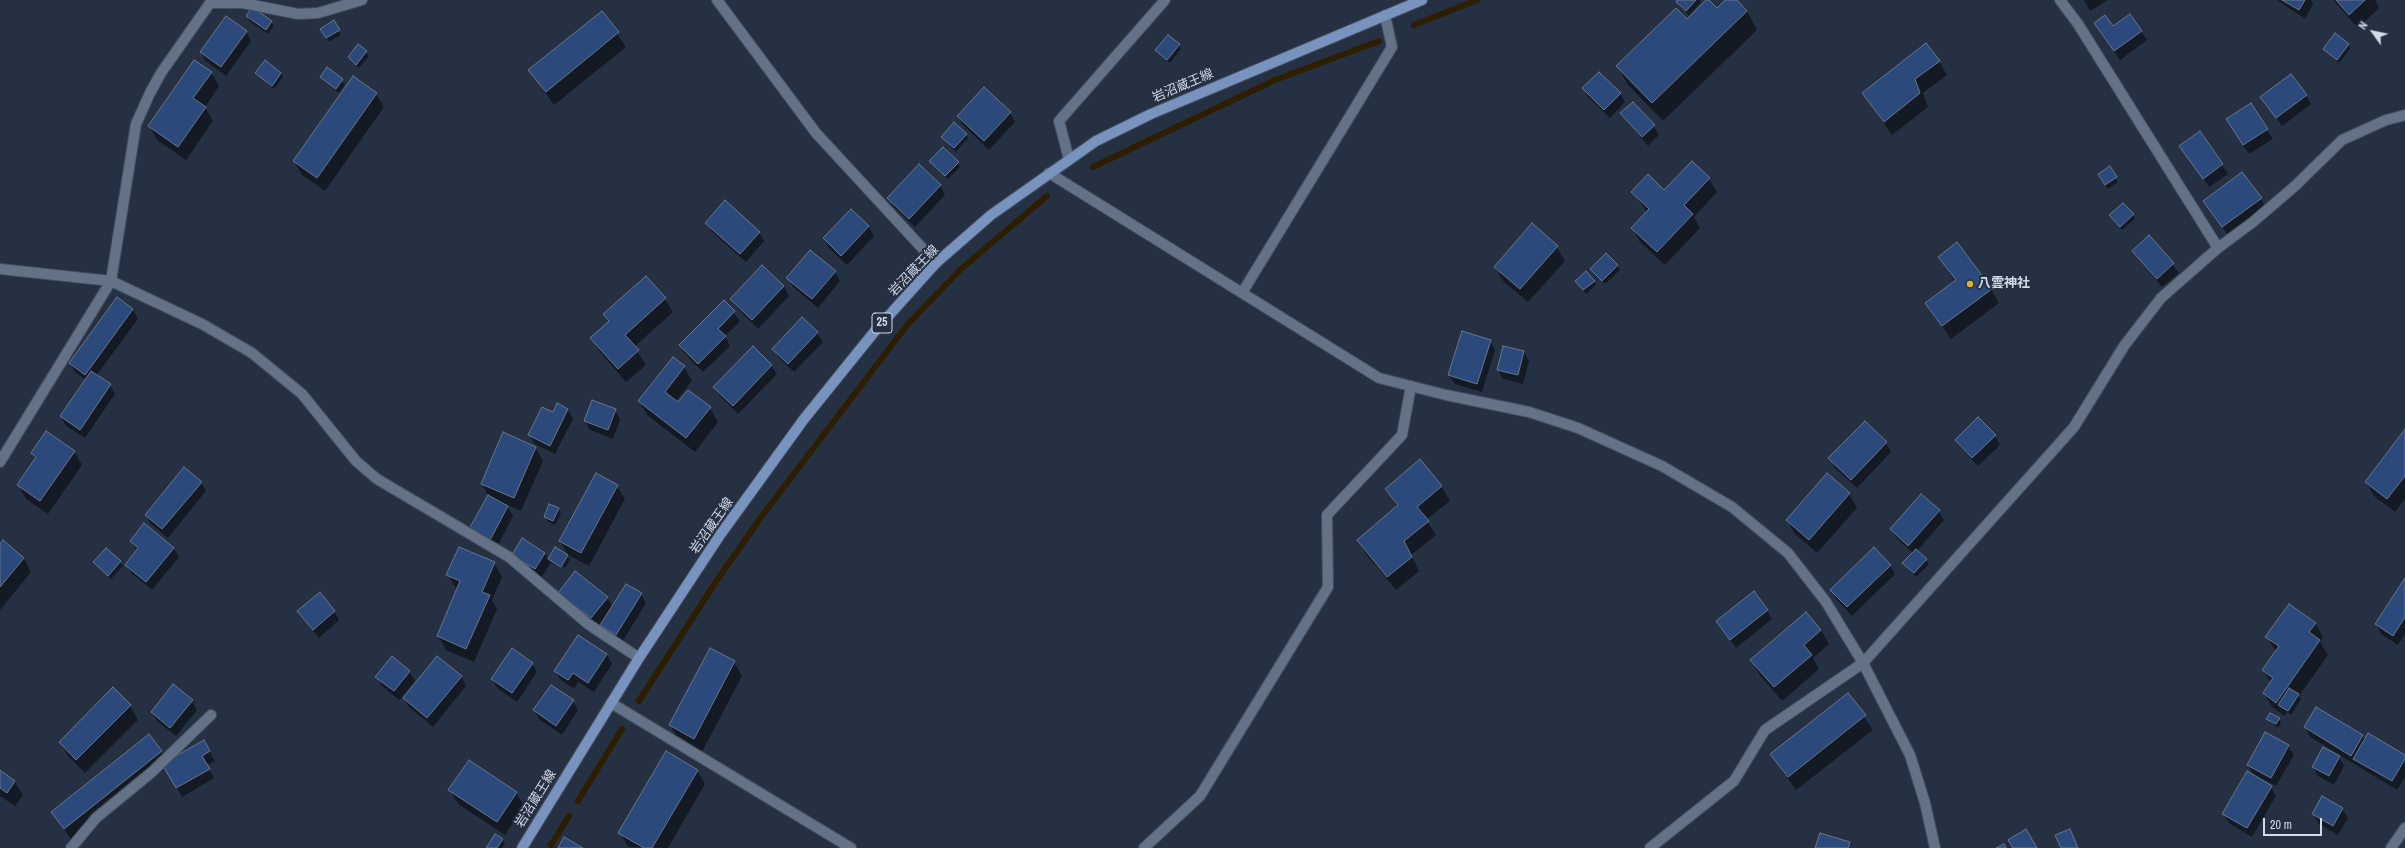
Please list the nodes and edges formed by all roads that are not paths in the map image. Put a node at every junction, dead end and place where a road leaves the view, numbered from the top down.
1 (362, 0) edge
2 (717, 0) edge
3 (1165, 0) edge
4 (1422, 0) edge
5 (2060, 0) edge
6 (1385, 15) junction
7 (2405, 115) edge
8 (1069, 159) junction
9 (1049, 173) junction
10 (2218, 248) junction
11 (936, 263) junction
12 (0, 269) edge
13 (111, 281) junction
14 (1242, 293) junction
15 (1412, 386) junction
16 (0, 462) edge
17 (639, 658) junction
18 (1863, 663) junction
19 (611, 703) junction
20 (211, 715) dead end
21 (2405, 828) edge
22 (71, 848) edge
23 (522, 848) edge
24 (851, 848) edge
25 (1144, 848) edge
26 (1650, 848) edge
27 (1935, 848) edge
28 (2391, 848) edge

1 - 13 street
2 - 11 street
3 - 8 street
4 - 6 main road, 岩沼蔵王線 / 25
5 - 10 street
6 - 8 main road, 岩沼蔵王線 / 25
6 - 14 street
7 - 10 street
8 - 9 main road, 岩沼蔵王線 / 25
9 - 11 main road, 岩沼蔵王線 / 25
9 - 14 street
10 - 18 street
11 - 17 main road, 岩沼蔵王線 / 25
12 - 13 street
13 - 16 street
13 - 17 street
14 - 15 street
15 - 18 street
15 - 25 street
17 - 19 main road, 岩沼蔵王線 / 25
18 - 26 street
18 - 27 street
19 - 23 main road, 岩沼蔵王線 / 25
19 - 24 street
20 - 22 street
21 - 28 street

